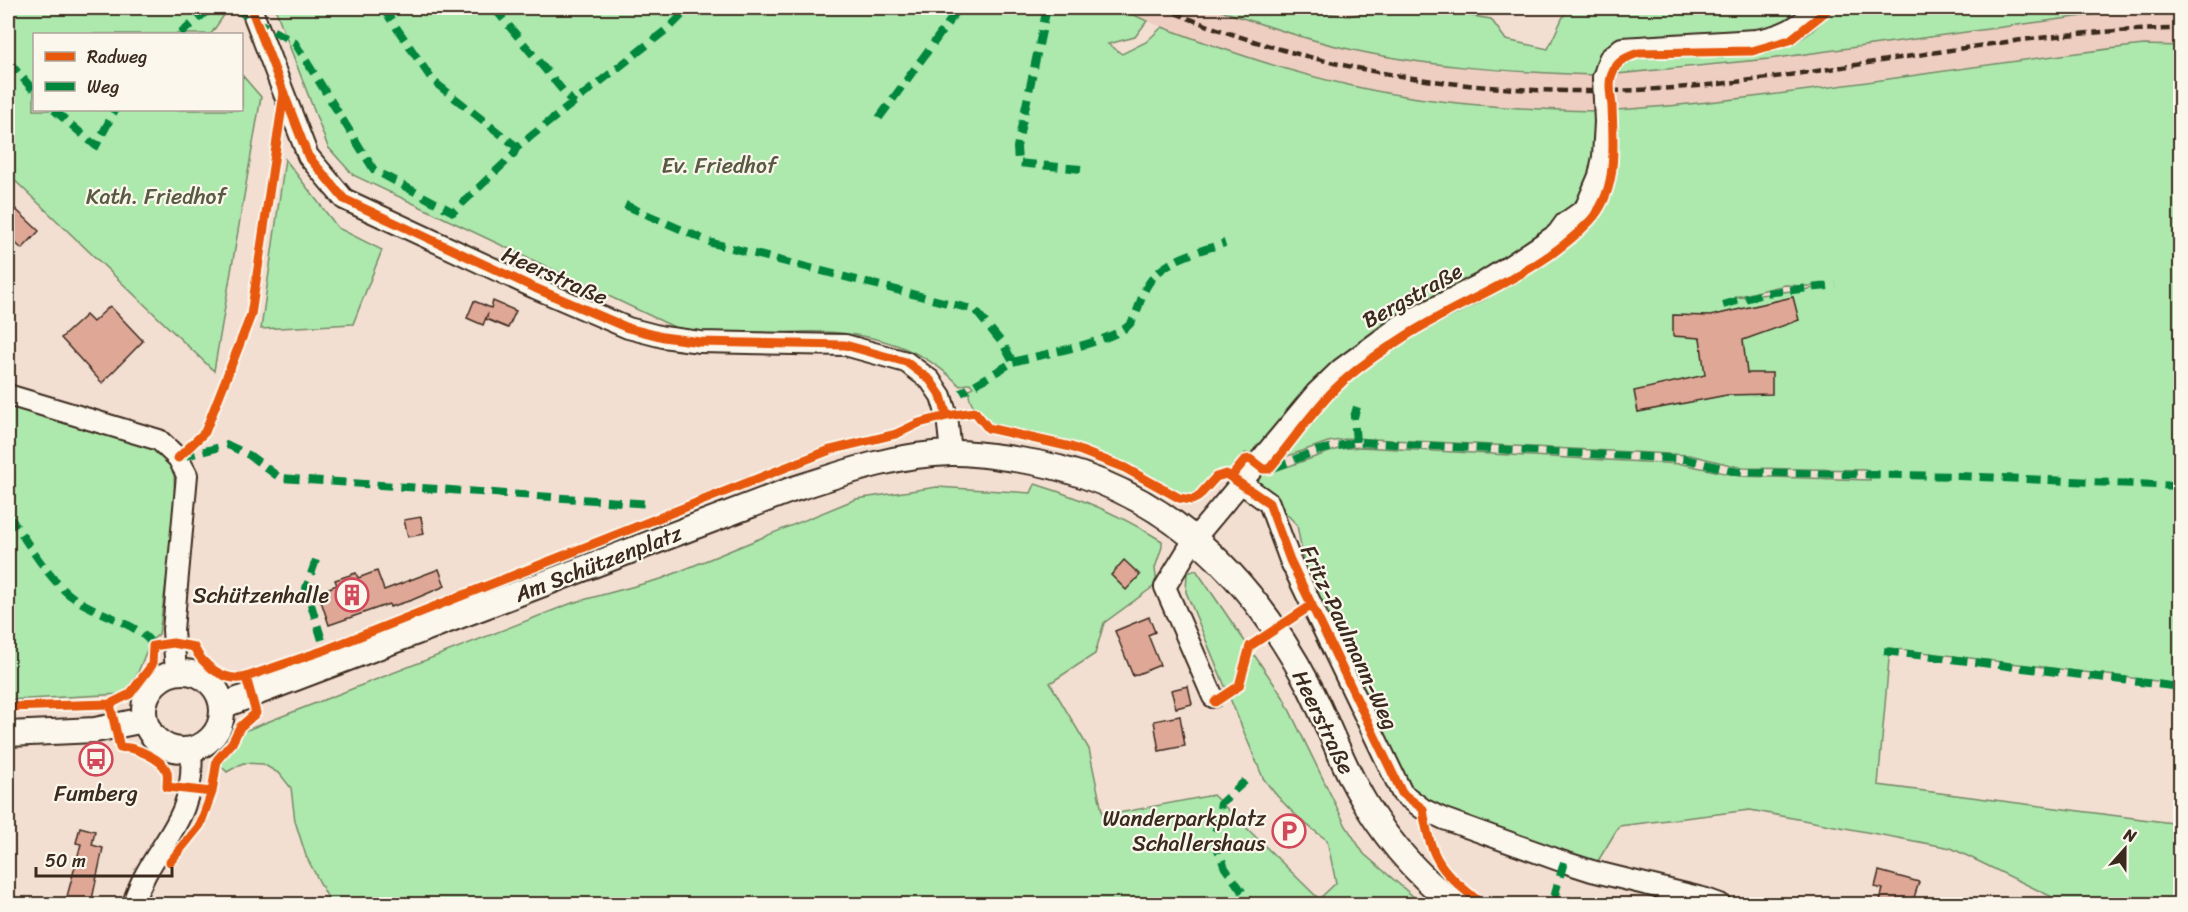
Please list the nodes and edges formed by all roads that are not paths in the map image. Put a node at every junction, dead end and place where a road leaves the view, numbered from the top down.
1 (251, 8) edge
2 (1818, 8) edge
3 (8, 395) edge
4 (951, 453) junction
5 (1241, 483) junction
6 (1195, 538) junction
7 (176, 672) junction
8 (1213, 697) dead end
9 (222, 706) junction
10 (144, 720) junction
11 (8, 734) edge
12 (191, 750) junction
13 (134, 904) edge
14 (1454, 904) edge
15 (1720, 904) edge

1 - 4 street, Heerstraße
2 - 5 street, Bergstraße, bridge
3 - 7 street
4 - 6 main road, Heerstraße
4 - 9 main road, Am Schützenplatz
5 - 6 street, Bergstraße
5 - 15 street, Fritz-Paulmann-Weg
6 - 8 street
6 - 14 main road, Heerstraße
7 - 9 main road
7 - 10 main road
9 - 12 main road
10 - 11 main road
10 - 12 main road
12 - 13 street

